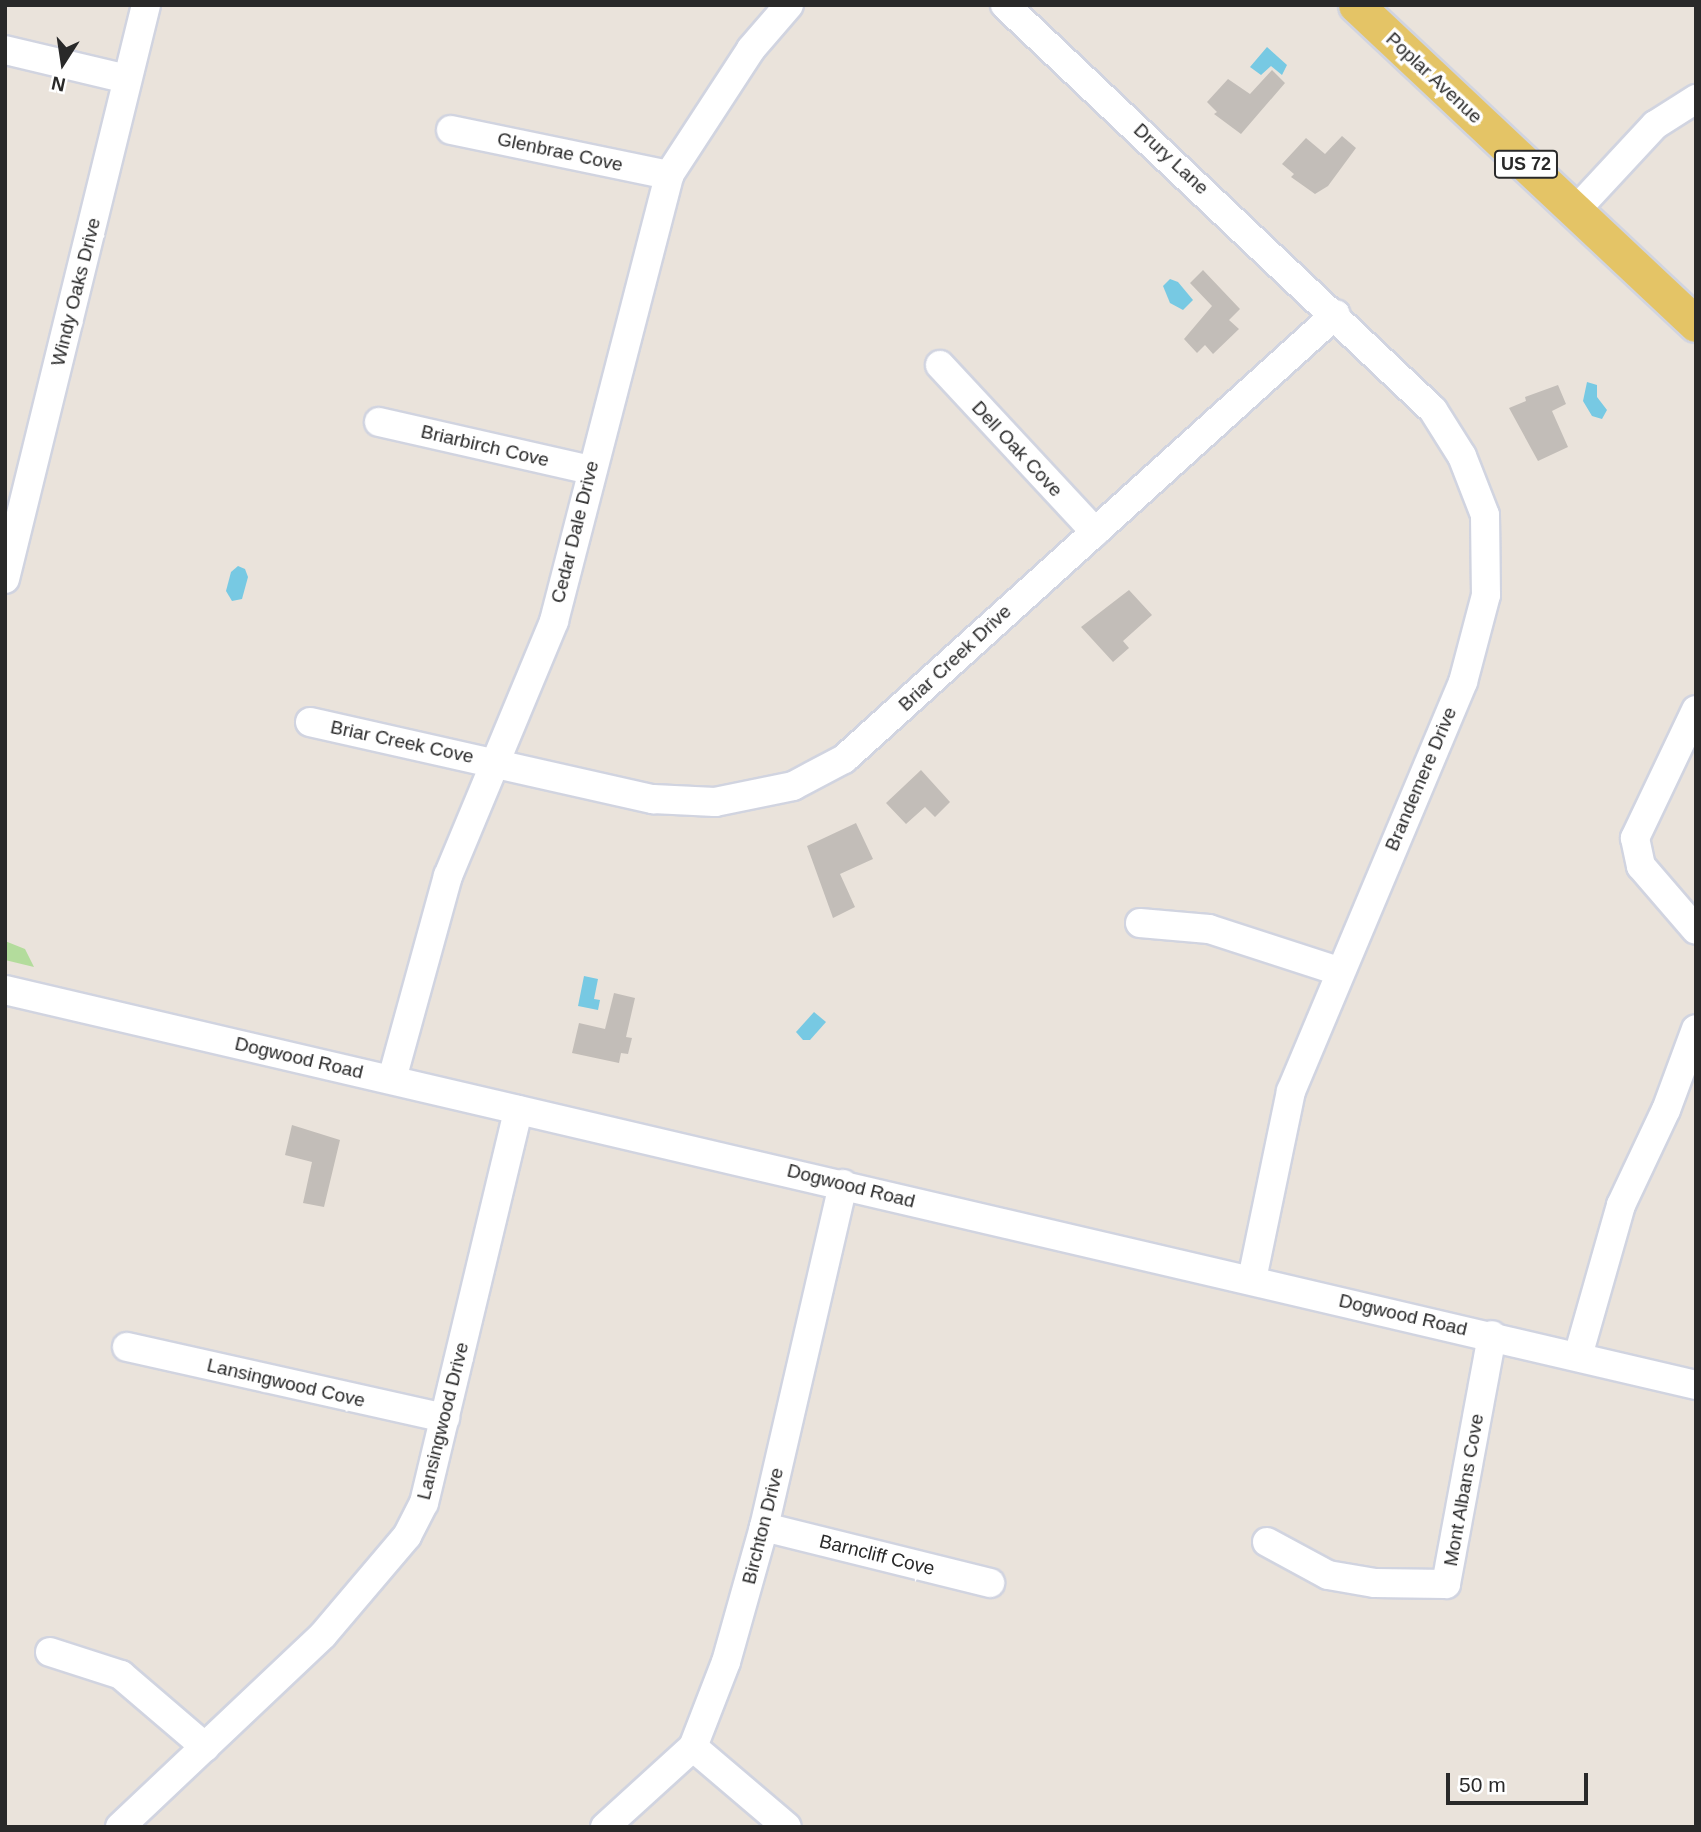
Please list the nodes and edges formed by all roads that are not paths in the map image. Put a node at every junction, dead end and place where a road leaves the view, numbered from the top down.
1 (146, 5) edge
2 (789, 5) edge
3 (1005, 5) edge
4 (1356, 5) edge
5 (5, 50) edge
6 (127, 79) junction
7 (1696, 99) edge
8 (451, 130) dead end
9 (669, 175) junction
10 (1576, 210) junction
11 (1336, 314) junction
12 (1696, 324) edge
13 (940, 365) dead end
14 (379, 422) dead end
15 (590, 470) junction
16 (1095, 533) junction
17 (5, 579) edge
18 (1696, 710) edge
19 (310, 722) dead end
20 (494, 763) junction
21 (1140, 923) dead end
22 (1696, 930) edge
23 (1338, 971) junction
24 (5, 990) edge
25 (1696, 1029) edge
26 (392, 1079) junction
27 (518, 1110) junction
28 (843, 1184) junction
29 (1252, 1280) junction
30 (1492, 1335) junction
31 (127, 1347) dead end
32 (1577, 1356) junction
33 (1696, 1385) edge
34 (445, 1418) junction
35 (764, 1527) junction
36 (1267, 1542) dead end
37 (990, 1583) dead end
38 (50, 1652) dead end
39 (693, 1746) junction
40 (205, 1747) junction
41 (120, 1827) edge
42 (605, 1827) edge
43 (787, 1827) edge

1 - 6 street, Windy Oaks Drive
2 - 9 street, Cedar Dale Drive
3 - 11 street, Drury Lane
4 - 10 main road, Poplar Avenue / US 72
5 - 6 street
6 - 17 street, Windy Oaks Drive
7 - 10 street
8 - 9 street, Glenbrae Cove
9 - 15 street, Cedar Dale Drive
10 - 12 main road, Poplar Avenue / US 72
11 - 16 street, Briar Creek Drive
11 - 23 street, Brandemere Drive
13 - 16 street, Dell Oak Cove
14 - 15 street, Briarbirch Cove
15 - 20 street, Cedar Dale Drive
16 - 20 street, Briar Creek Drive
18 - 22 street
19 - 20 street, Briar Creek Cove
20 - 26 street, Cedar Dale Drive
21 - 23 street
23 - 29 street, Brandemere Drive
24 - 26 street, Dogwood Road
25 - 32 street
26 - 27 street, Dogwood Road
27 - 28 street, Dogwood Road
27 - 34 street, Lansingwood Drive
28 - 29 street, Dogwood Road
28 - 35 street, Birchton Drive
29 - 30 street, Dogwood Road
30 - 32 street, Dogwood Road
30 - 36 street, Mont Albans Cove
31 - 34 street, Lansingwood Cove
32 - 33 street, Dogwood Road
34 - 40 street, Lansingwood Drive
35 - 37 street, Barncliff Cove
35 - 39 street, Birchton Drive
38 - 40 street
39 - 42 street, Birchton Drive
39 - 43 street
40 - 41 street, Lansingwood Drive

